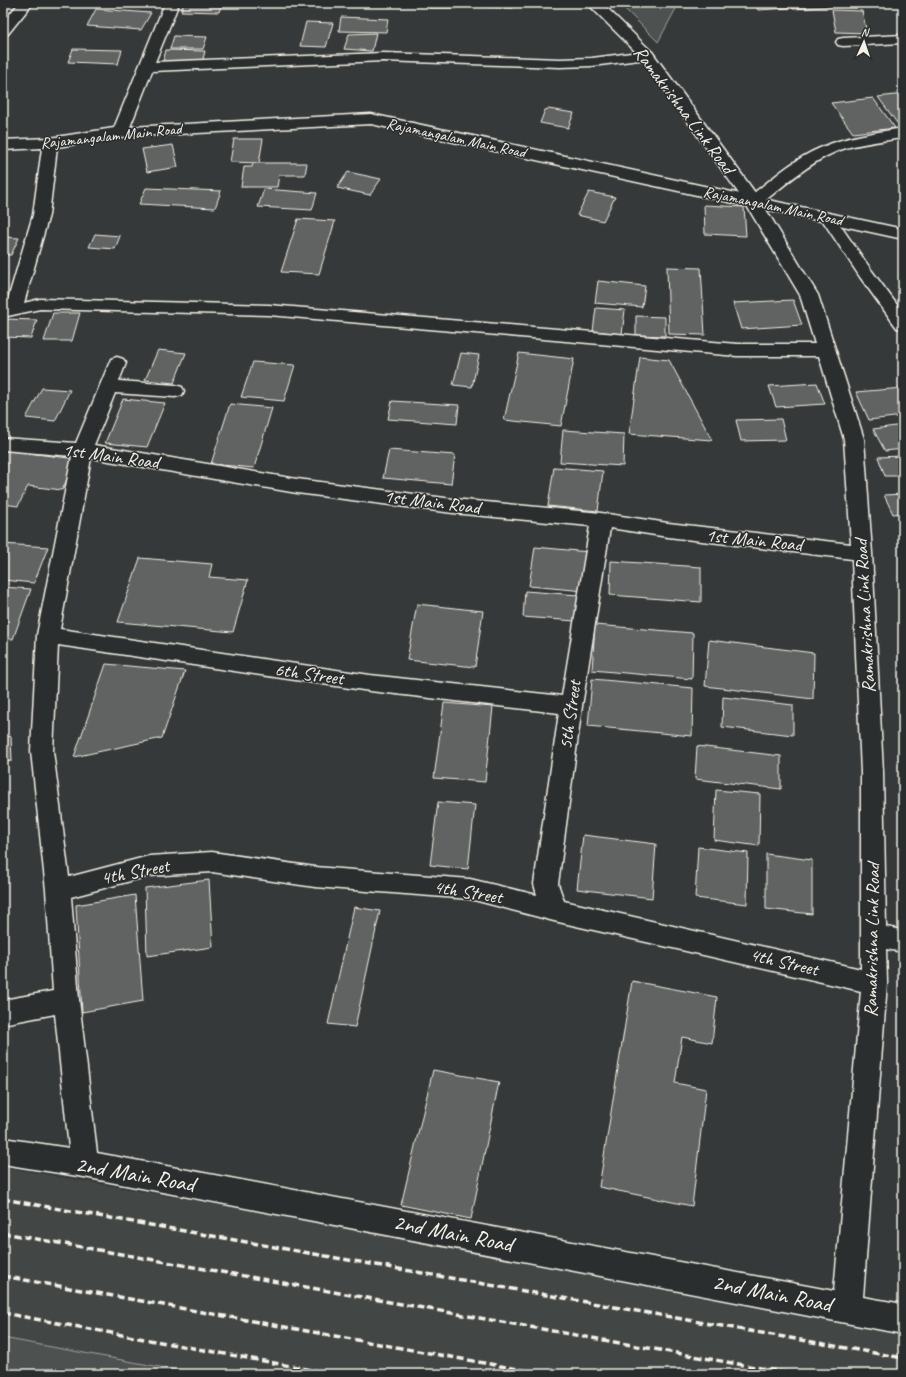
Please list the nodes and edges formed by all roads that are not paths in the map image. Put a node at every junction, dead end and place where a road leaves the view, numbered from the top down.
1 (26, 3) edge
2 (172, 3) edge
3 (594, 3) edge
4 (3, 31) edge
5 (903, 39) edge
6 (843, 42) dead end
7 (647, 55) junction
8 (146, 66) junction
9 (120, 132) junction
10 (903, 133) edge
11 (50, 143) junction
12 (3, 144) edge
13 (753, 202) junction
14 (828, 218) junction
15 (903, 234) edge
16 (8, 311) edge
17 (903, 324) edge
18 (826, 350) junction
19 (117, 363) dead end
20 (108, 386) junction
21 (175, 391) dead end
22 (3, 444) edge
23 (83, 450) junction
24 (602, 520) junction
25 (862, 552) junction
26 (48, 635) junction
27 (571, 706) junction
28 (58, 890) junction
29 (554, 910) junction
30 (874, 936) junction
31 (903, 941) edge
32 (874, 983) junction
33 (66, 1000) junction
34 (3, 1012) edge
35 (3, 1151) edge
36 (84, 1164) junction
37 (847, 1308) junction
38 (903, 1319) edge

1 - 4 street
2 - 8 street
3 - 7 street, Ramakrishna Link Road
5 - 6 street
7 - 8 street
7 - 13 street, Ramakrishna Link Road
8 - 9 street
9 - 11 street, Rajamangalam Main Road
9 - 13 street, Rajamangalam Main Road
10 - 13 street
11 - 12 street, Rajamangalam Main Road
11 - 16 street
13 - 14 street, Rajamangalam Main Road
13 - 18 street, Ramakrishna Link Road
14 - 15 street, Rajamangalam Main Road
14 - 17 lane
16 - 18 street
18 - 25 street, Ramakrishna Link Road
19 - 20 street
20 - 21 street
20 - 23 street
22 - 23 street, 1st Main Road
23 - 24 street, 1st Main Road
23 - 26 street
24 - 25 street, 1st Main Road
24 - 27 street, 5th Street
25 - 30 street, Ramakrishna Link Road
26 - 27 street, 6th Street
26 - 28 street
27 - 29 street, 5th Street
28 - 29 street, 4th Street
28 - 33 street
29 - 32 street, 4th Street
30 - 31 street
30 - 32 street, Ramakrishna Link Road
32 - 37 street, Ramakrishna Link Road
33 - 34 street
33 - 36 street
35 - 36 street, 2nd Main Road
36 - 37 street, 2nd Main Road
37 - 38 street, 2nd Main Road

